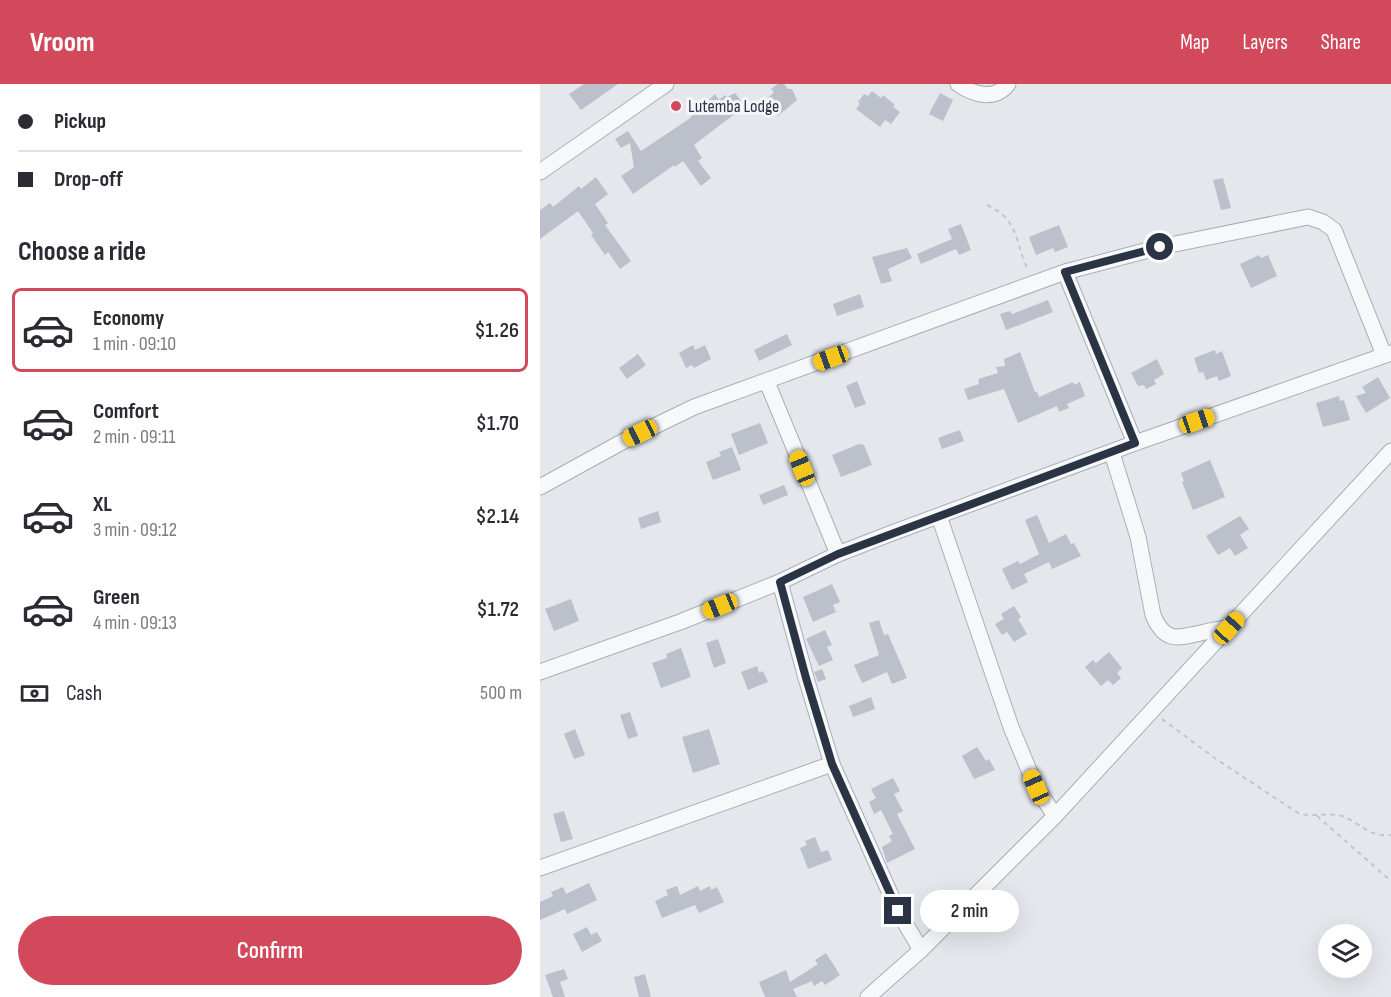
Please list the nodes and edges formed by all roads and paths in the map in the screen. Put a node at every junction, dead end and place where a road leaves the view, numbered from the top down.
1 (666, 84) edge
2 (958, 84) edge
3 (1008, 84) edge
4 (540, 172) edge
5 (987, 205) dead end
6 (1065, 272) junction
7 (1044, 279) junction
8 (1388, 354) edge
9 (767, 382) junction
10 (1135, 443) junction
11 (1391, 451) edge
12 (1112, 453) junction
13 (541, 484) edge
14 (939, 516) junction
15 (838, 554) junction
16 (780, 582) junction
17 (1229, 628) junction
18 (540, 672) edge
19 (1152, 711) junction
20 (832, 764) junction
21 (1055, 816) junction
22 (1317, 816) junction
23 (1391, 835) edge
24 (540, 868) edge
25 (1391, 881) edge
26 (921, 950) junction
27 (868, 997) edge

1 - 4 street
2 - 3 street
5 - 7 path
6 - 7 street
6 - 8 street
6 - 10 street
7 - 9 street
8 - 10 street
9 - 13 street
9 - 15 street
10 - 12 street
11 - 17 street
12 - 14 street
12 - 17 street
14 - 15 street
14 - 21 street
15 - 16 street
16 - 18 street
16 - 20 street
17 - 19 street
19 - 21 street
19 - 22 path
20 - 24 street
20 - 26 street
21 - 26 street
22 - 23 path
22 - 25 path
26 - 27 street

